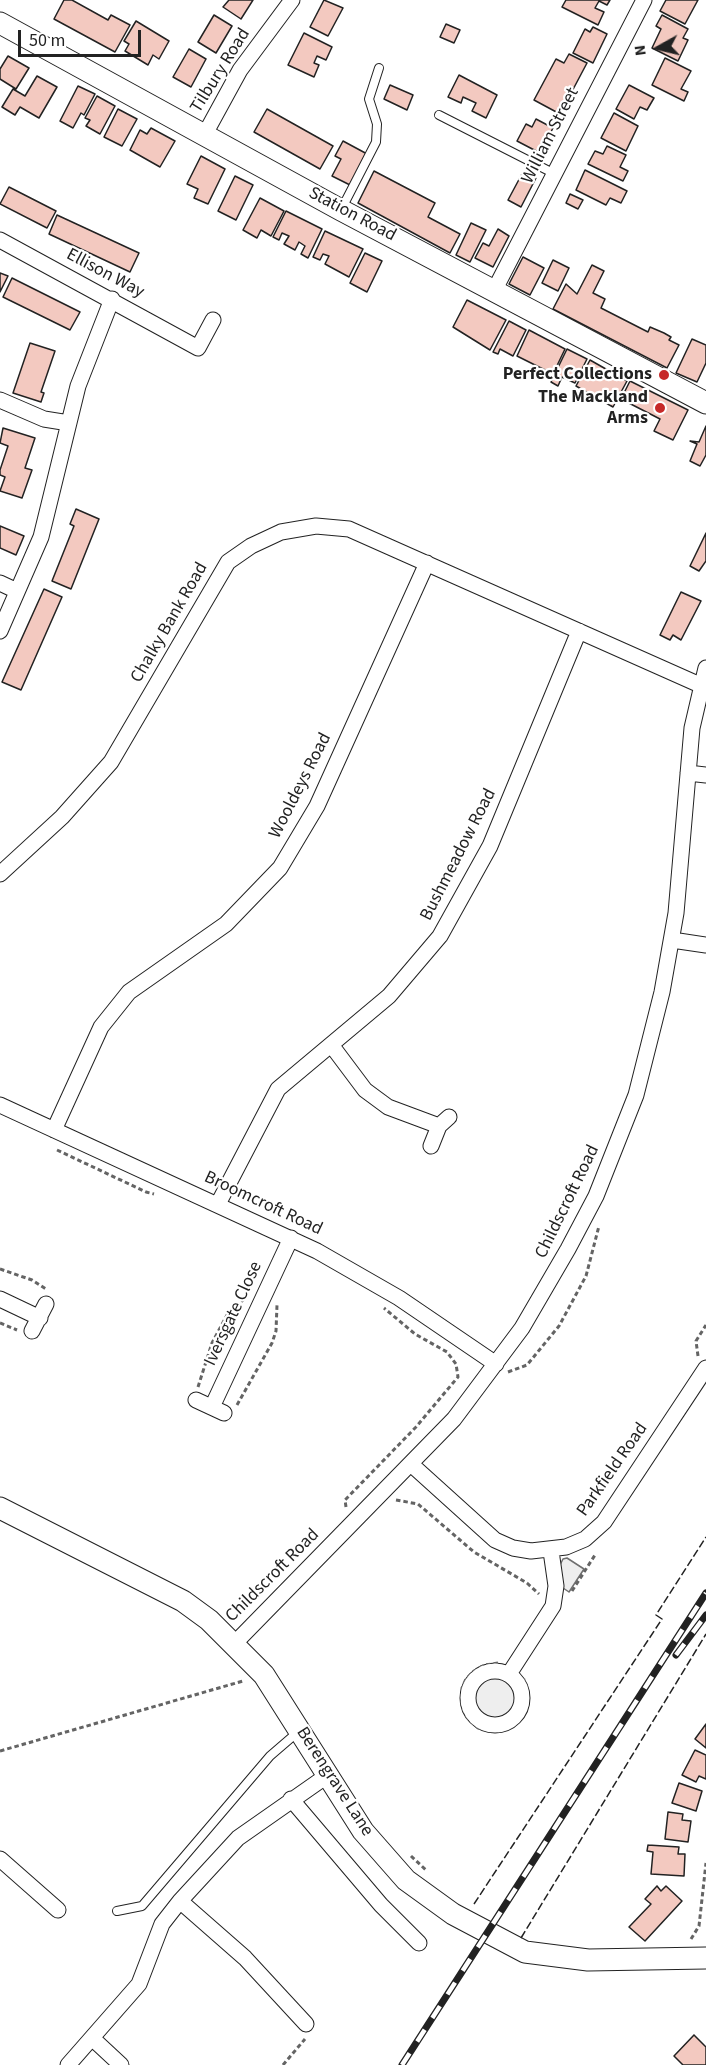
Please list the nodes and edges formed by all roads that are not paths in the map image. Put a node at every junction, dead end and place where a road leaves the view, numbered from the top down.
1 (292, 0) edge
2 (644, 0) edge
3 (0, 23) edge
4 (379, 68) dead end
5 (439, 115) dead end
6 (205, 134) junction
7 (553, 173) junction
8 (342, 210) junction
9 (0, 240) edge
10 (494, 291) junction
11 (112, 298) junction
12 (213, 321) dead end
13 (0, 400) edge
14 (706, 403) edge
15 (69, 423) junction
16 (427, 563) junction
17 (0, 583) edge
18 (17, 591) junction
19 (0, 631) edge
20 (579, 631) junction
21 (706, 668) edge
22 (700, 685) junction
23 (688, 773) junction
24 (706, 775) edge
25 (0, 874) edge
26 (672, 940) junction
27 (706, 945) edge
28 (332, 1046) junction
29 (0, 1105) edge
30 (54, 1130) junction
31 (431, 1146) dead end
32 (218, 1204) junction
33 (291, 1238) junction
34 (0, 1299) edge
35 (39, 1318) dead end
36 (496, 1364) junction
37 (702, 1364) edge
38 (196, 1400) dead end
39 (412, 1465) junction
40 (0, 1508) edge
41 (551, 1551) junction
42 (235, 1643) junction
43 (512, 1670) road end
44 (300, 1730) junction
45 (328, 1775) junction
46 (291, 1798) junction
47 (3, 1866) edge
48 (180, 1901) junction
49 (58, 1910) dead end
50 (117, 1911) dead end
51 (419, 1943) dead end
52 (706, 1958) edge
53 (306, 2024) road end
54 (92, 2038) junction
55 (68, 2065) edge
56 (121, 2065) edge

1 - 6 street, Tilbury Road
2 - 7 street, William Street
3 - 6 street, Station Road
4 - 8 lane
5 - 7 lane
6 - 8 street, Station Road
7 - 10 street, William Street
8 - 10 street, Station Road
9 - 11 street, Ellison Way
10 - 14 street, Station Road
11 - 12 street, Ellison Way
11 - 15 street
13 - 15 street
15 - 18 street
16 - 20 street, Chalky Bank Road
16 - 25 street, Chalky Bank Road
16 - 30 street, Wooldeys Road
17 - 18 street
18 - 19 street
20 - 22 street, Chalky Bank Road
20 - 28 street, Bushmeadow Road
21 - 22 street, Childscroft Road
22 - 23 street, Childscroft Road
23 - 24 street
23 - 26 street, Childscroft Road
26 - 27 street
26 - 36 street, Childscroft Road
28 - 31 street
28 - 32 street, Bushmeadow Road
29 - 30 street, Broomcroft Road
30 - 32 street, Broomcroft Road
32 - 33 street, Broomcroft Road
33 - 36 street, Broomcroft Road
33 - 38 street, Iversgate Close
34 - 35 street
36 - 39 street, Childscroft Road
37 - 41 street, Parkfield Road
39 - 41 street, Parkfield Road
39 - 42 street, Childscroft Road
40 - 42 street, Berengrave Lane
41 - 43 street
42 - 44 street, Berengrave Lane
44 - 45 street, Berengrave Lane
44 - 50 lane
45 - 46 street
45 - 52 street, Berengrave Lane
46 - 48 street
46 - 51 street
47 - 49 street
48 - 53 street
48 - 54 street
54 - 55 street
54 - 56 street

